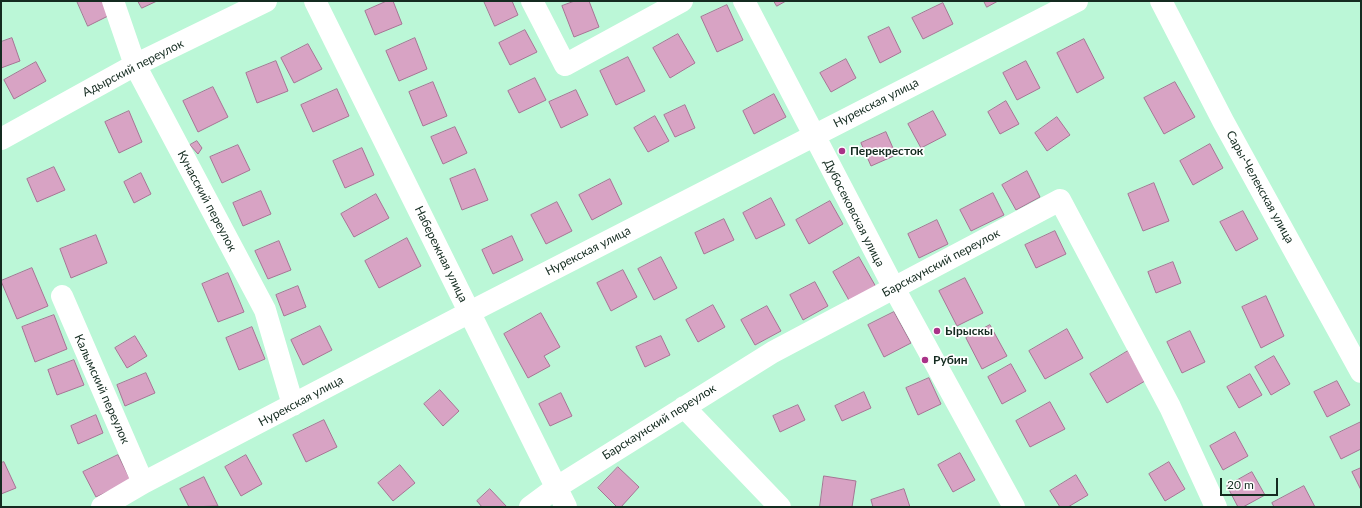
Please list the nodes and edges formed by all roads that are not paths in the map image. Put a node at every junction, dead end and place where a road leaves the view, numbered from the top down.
1 (113, 1) edge
2 (266, 1) edge
3 (316, 1) edge
4 (532, 1) edge
5 (682, 1) edge
6 (744, 1) edge
7 (1077, 1) edge
8 (1161, 1) edge
9 (135, 65) junction
10 (814, 135) junction
11 (1, 139) edge
12 (894, 288) junction
13 (62, 296) dead end
14 (470, 312) junction
15 (1361, 372) edge
16 (293, 405) junction
17 (684, 407) junction
18 (143, 483) junction
19 (557, 487) junction
20 (1211, 505) edge
21 (102, 507) edge
22 (530, 507) edge
23 (566, 507) edge
24 (780, 507) edge
25 (1014, 507) edge

1 - 9 street, Кунасский переулок
2 - 9 street, Адырский переулок
3 - 14 street, Набережная улица
4 - 5 street
6 - 10 street, Дубосековская улица
7 - 10 street, Нурекская улица
8 - 15 street, Сары-Челекская улица
9 - 11 street, Адырский переулок
9 - 16 street, Кунасский переулок
10 - 12 street, Дубосековская улица
10 - 14 street, Нурекская улица
12 - 17 street, Барскаунский переулок
12 - 20 street, Барскаунский переулок
12 - 25 street, Дубосековская улица
13 - 18 street, Калымский переулок
14 - 16 street, Нурекская улица
14 - 19 street, Набережная улица
16 - 18 street, Нурекская улица
17 - 19 street, Барскаунский переулок
17 - 24 street
18 - 21 street, Нурекская улица
19 - 22 street, Барскаунский переулок
19 - 23 street, Набережная улица

